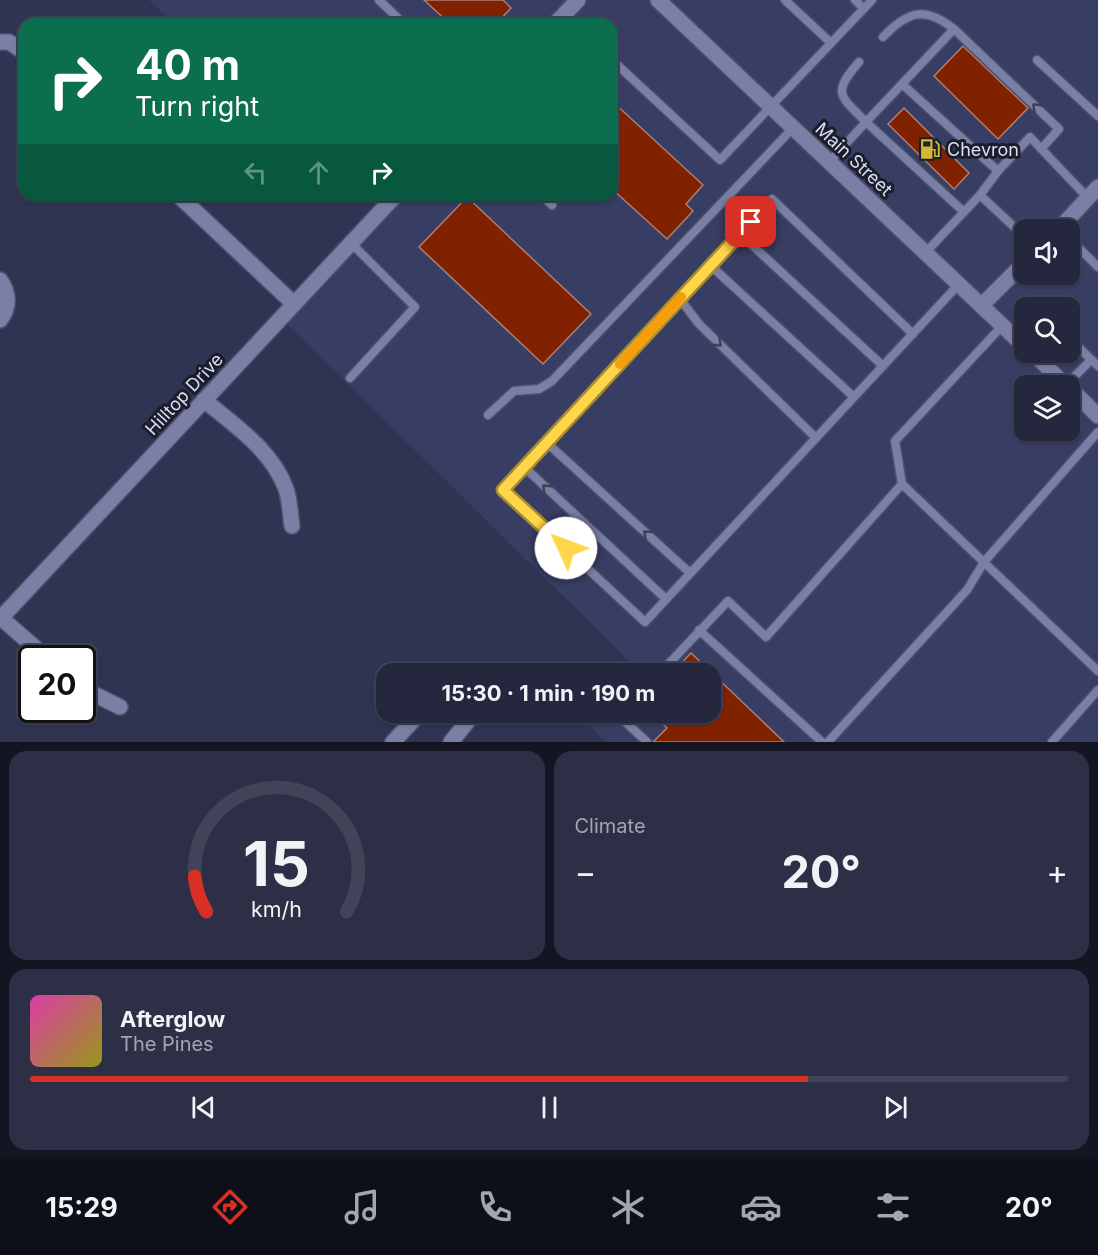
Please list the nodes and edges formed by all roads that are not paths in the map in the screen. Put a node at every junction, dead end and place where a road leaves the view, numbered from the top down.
1 (379, 0) edge
2 (578, 0) edge
3 (658, 0) edge
4 (785, 0) edge
5 (855, 0) edge
6 (872, 0) edge
7 (863, 9) junction
8 (398, 18) edge
9 (566, 18) edge
10 (954, 29) junction
11 (883, 37) dead end
12 (0, 42) edge
13 (831, 43) junction
14 (18, 48) edge
15 (1037, 60) dead end
16 (859, 62) dead end
17 (618, 66) edge
18 (902, 84) junction
19 (771, 106) junction
20 (1098, 116) edge
21 (866, 122) junction
22 (793, 128) junction
23 (1041, 149) junction
24 (829, 162) junction
25 (998, 171) junction
26 (1093, 192) edge
27 (980, 195) junction
28 (184, 201) edge
29 (390, 201) edge
30 (548, 201) edge
31 (552, 205) dead end
32 (964, 212) junction
33 (1068, 219) edge
34 (1014, 227) edge
35 (740, 234) junction
36 (351, 243) junction
37 (1080, 249) edge
38 (926, 252) junction
39 (711, 266) junction
40 (1098, 267) edge
41 (1014, 273) edge
42 (0, 280) edge
43 (959, 284) junction
44 (680, 299) junction
45 (294, 304) junction
46 (982, 305) junction
47 (0, 320) edge
48 (1003, 325) junction
49 (913, 334) junction
50 (1014, 336) edge
51 (1080, 349) edge
52 (1091, 360) junction
53 (1046, 363) edge
54 (883, 366) junction
55 (1098, 366) edge
56 (1057, 375) edge
57 (1078, 375) edge
58 (350, 378) dead end
59 (854, 397) junction
60 (1080, 399) edge
61 (204, 400) junction
62 (488, 415) dead end
63 (1098, 416) edge
64 (1098, 432) edge
65 (816, 438) junction
66 (547, 443) junction
67 (524, 467) junction
68 (902, 484) junction
69 (292, 526) dead end
70 (984, 562) junction
71 (690, 573) junction
72 (666, 599) junction
73 (0, 619) edge
74 (699, 630) junction
75 (31, 645) edge
76 (668, 663) edge
77 (1097, 668) edge
78 (1098, 690) edge
79 (96, 694) edge
80 (120, 707) dead end
81 (411, 723) edge
82 (466, 723) edge
83 (627, 723) edge
84 (393, 742) edge
85 (399, 742) edge
86 (413, 742) edge
87 (451, 742) edge
88 (647, 742) edge
89 (822, 742) edge
90 (828, 742) edge
91 (1052, 742) edge

1 - 8 lane
2 - 9 main road
3 - 19 main road, Main Street
4 - 13 lane
5 - 7 lane
6 - 7 lane
7 - 13 lane
10 - 11 lane
10 - 18 lane
23 -> 10 lane
12 - 14 main road
13 - 19 lane
15 - 20 lane
16 - 21 lane
17 - 19 lane
18 - 21 lane
18 - 25 lane
19 - 22 main road, Main Street
21 - 24 lane
21 - 32 lane
22 - 24 main road, Main Street
22 - 62 lane
23 - 25 lane
23 - 26 lane
24 - 38 main road, Main Street
25 - 27 lane
26 - 33 main road
27 - 32 lane
27 - 34 lane
28 - 45 main road
29 - 36 main road, Hilltop Drive
30 - 31 lane
32 - 38 lane
35 - 39 lane
35 - 49 lane
35 - 54 lane
36 - 45 main road, Hilltop Drive
36 - 58 lane
37 - 40 lane
38 - 43 main road, Main Street
39 - 44 lane
39 - 59 lane
41 - 46 main road
42 - 47 main road
43 - 46 main road, Main Street
43 - 49 lane
44 -> 65 lane
44 - 66 lane
45 - 61 main road, Hilltop Drive
46 - 48 main road, Main Street
48 - 50 main road, Main Street
48 - 68 lane
49 - 54 lane
51 - 52 lane
52 - 55 lane
52 - 57 lane
53 - 56 main road
54 - 59 lane
59 - 65 lane
60 - 63 main road
61 - 69 main road
61 - 73 main road, Hilltop Drive
64 - 70 lane
65 - 71 lane
66 - 67 lane
71 -> 66 lane
72 -> 67 lane
67 - 72 lane
68 - 70 lane
68 - 74 lane
70 - 77 lane
70 - 90 lane
71 - 72 lane
73 - 75 main road
74 - 76 lane
74 - 89 lane
78 - 91 lane
79 - 80 main road
81 - 84 main road
82 - 87 main road
83 - 88 lane
85 - 86 main road

